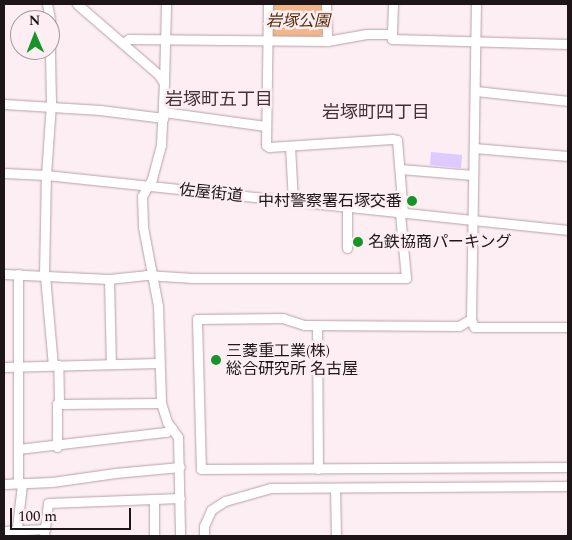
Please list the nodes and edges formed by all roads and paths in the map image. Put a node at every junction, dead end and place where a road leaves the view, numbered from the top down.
1 (77, 4) edge
2 (166, 4) edge
3 (268, 4) edge
4 (326, 4) edge
5 (393, 4) edge
6 (476, 4) edge
7 (392, 34) junction
8 (166, 39) junction
9 (268, 40) junction
10 (475, 40) junction
11 (327, 41) junction
12 (123, 44) junction
13 (568, 44) edge
14 (50, 60) edge
15 (164, 83) junction
16 (476, 91) junction
17 (568, 101) edge
18 (4, 104) edge
19 (50, 108) junction
20 (163, 115) junction
21 (265, 126) junction
22 (290, 146) junction
23 (474, 148) junction
24 (568, 156) edge
25 (400, 168) junction
26 (4, 173) edge
27 (46, 175) junction
28 (473, 176) junction
29 (148, 186) junction
30 (293, 202) junction
31 (347, 207) junction
32 (401, 213) junction
33 (472, 220) junction
34 (568, 230) edge
35 (347, 248) dead end
36 (4, 274) edge
37 (18, 274) junction
38 (45, 275) junction
39 (152, 276) junction
40 (110, 279) junction
41 (471, 319) junction
42 (317, 325) junction
43 (568, 327) edge
44 (111, 364) junction
45 (159, 364) junction
46 (56, 365) junction
47 (19, 366) junction
48 (4, 367) edge
49 (59, 404) junction
50 (161, 404) junction
51 (172, 428) junction
52 (57, 447) junction
53 (18, 449) junction
54 (180, 467) junction
55 (568, 467) edge
56 (318, 469) junction
57 (4, 484) edge
58 (22, 484) junction
59 (568, 486) edge
60 (335, 488) junction
61 (180, 498) junction
62 (154, 499) junction
63 (4, 531) edge
64 (44, 533) edge
65 (16, 534) edge
66 (154, 536) edge
67 (180, 536) edge
68 (204, 536) edge
69 (336, 536) edge

1 - 12 street
2 - 8 street
3 - 9 street
4 - 11 street
5 - 7 street
6 - 10 street
7 - 10 street
7 - 11 street
8 - 9 street
8 - 12 street
8 - 15 street
9 - 11 street
9 - 21 street
10 - 13 street
10 - 16 street
12 - 15 street
14 - 19 street
15 - 20 street
16 - 17 street
16 - 23 street
18 - 19 street
19 - 20 street
19 - 27 street
20 - 21 street
20 - 29 street
21 - 22 street
22 - 25 street
22 - 30 street
23 - 24 street
23 - 28 street
25 - 28 street
25 - 32 street
26 - 27 street, 佐屋街道
27 - 29 street, 佐屋街道
27 - 38 street
28 - 33 street
29 - 30 street, 佐屋街道
29 - 39 street
30 - 31 street, 佐屋街道
31 - 32 street, 佐屋街道
31 - 35 street
32 - 33 street, 佐屋街道
32 - 39 street
33 - 34 street, 佐屋街道
33 - 41 street
36 - 37 street
37 - 38 street
37 - 47 street
38 - 40 street
38 - 46 street
39 - 40 street
39 - 45 street
40 - 44 street
41 - 42 street
41 - 43 street
42 - 56 street
42 - 56 street
44 - 45 street
44 - 46 street
45 - 50 street
46 - 47 street
46 - 49 street
47 - 48 street
47 - 53 street
49 - 50 street
49 - 52 street
50 - 51 street
51 - 52 street
51 - 54 street
52 - 53 street
53 - 58 street
54 - 58 street
54 - 61 street
55 - 56 street
57 - 58 street
58 - 65 street
59 - 60 street
60 - 68 street
60 - 69 street
61 - 62 street
61 - 67 street
62 - 64 street
62 - 66 street
63 - 65 street
64 - 65 street

